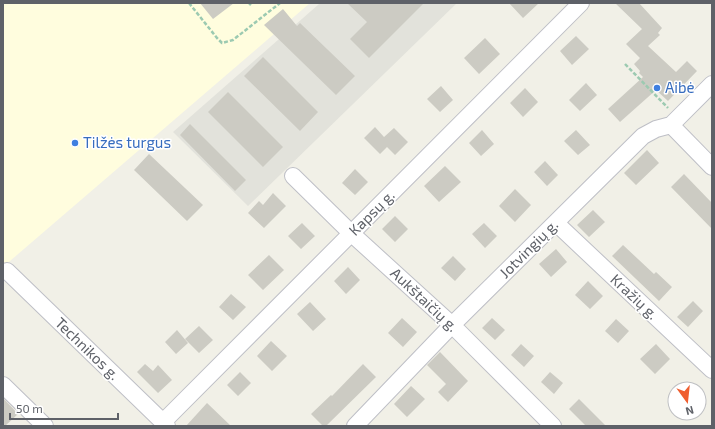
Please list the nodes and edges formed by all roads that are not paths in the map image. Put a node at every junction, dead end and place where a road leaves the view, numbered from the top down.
1 (581, 3) edge
2 (712, 84) edge
3 (674, 122) junction
4 (712, 167) edge
5 (293, 176) dead end
6 (556, 223) junction
7 (352, 234) junction
8 (7, 271) dead end
9 (452, 325) junction
10 (712, 370) edge
11 (3, 385) edge
12 (165, 424) edge
13 (45, 426) edge
14 (355, 426) edge
15 (552, 426) edge

1 - 7 street, Kapsų g.
2 - 3 street, Jotvingių g.
3 - 4 street
3 - 6 street, Jotvingių g.
5 - 7 street, Aukštaičių g.
6 - 9 street, Jotvingių g.
6 - 10 street, Kražių g.
7 - 9 street, Aukštaičių g.
7 - 12 street, Kapsų g.
8 - 12 street, Technikos g.
9 - 14 street, Jotvingių g.
9 - 15 street, Aukštaičių g.
11 - 13 street

